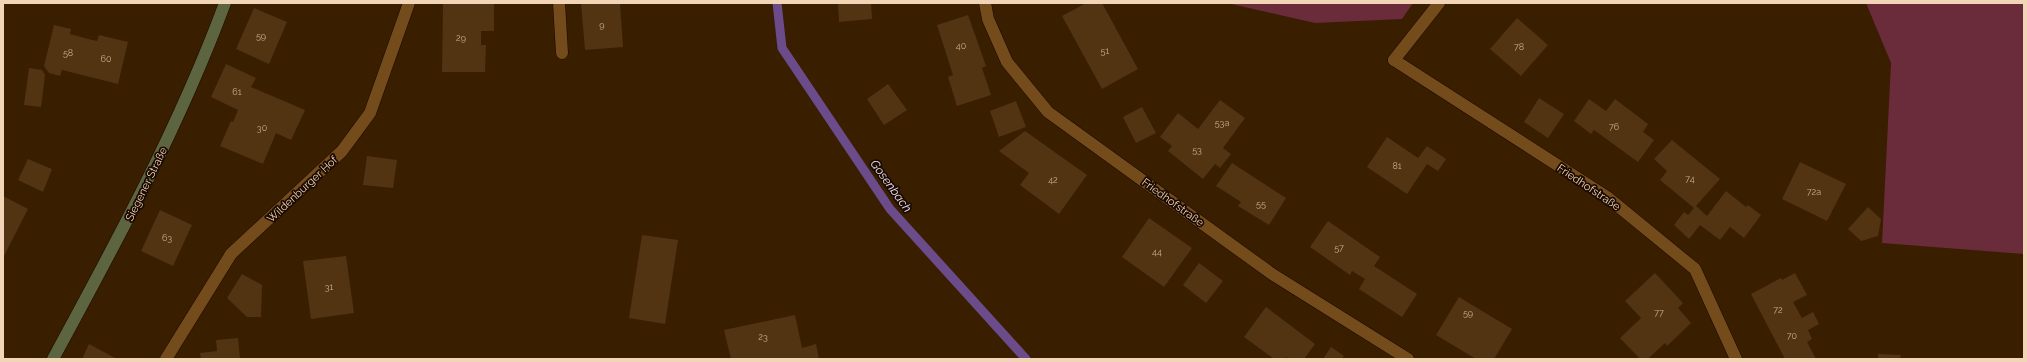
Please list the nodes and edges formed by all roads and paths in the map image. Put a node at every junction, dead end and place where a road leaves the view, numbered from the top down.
1 (225, 3) edge
2 (409, 3) edge
3 (559, 3) edge
4 (985, 3) edge
5 (1440, 3) edge
6 (562, 53) dead end
7 (54, 359) edge
8 (166, 359) edge
9 (1408, 359) edge
10 (1736, 359) edge

1 - 7 main road, Siegener Straße
2 - 8 street, Wildenburger Hof
3 - 6 street
4 - 9 street, Friedhofstraße
5 - 10 street, Friedhofstraße

